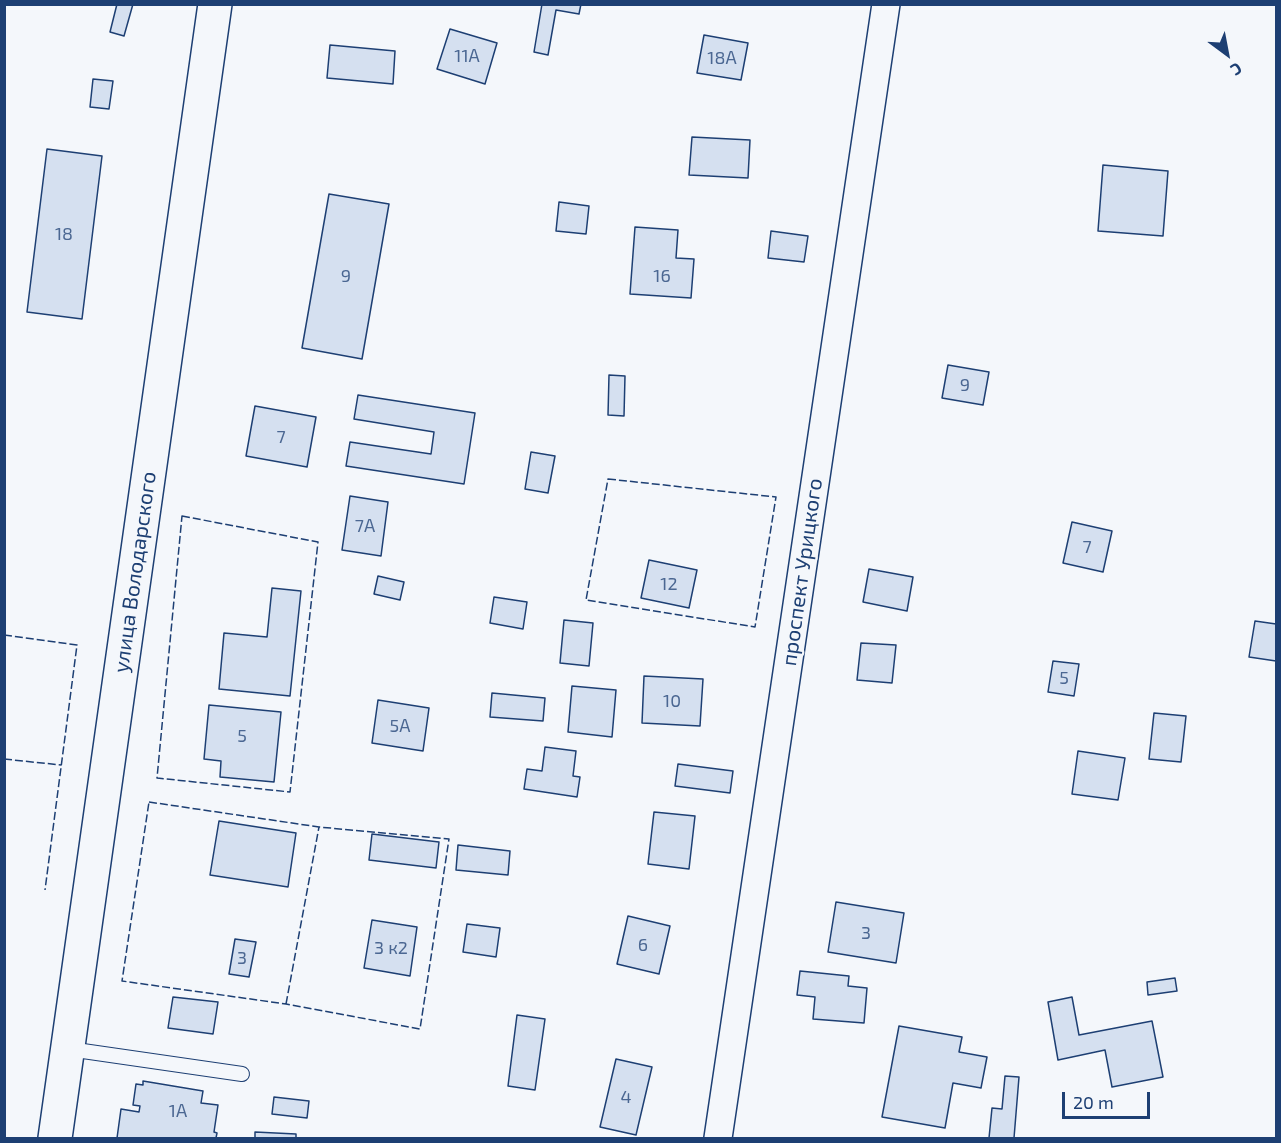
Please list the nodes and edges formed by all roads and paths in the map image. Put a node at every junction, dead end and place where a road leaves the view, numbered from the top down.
1 (215, 4) edge
2 (886, 4) edge
3 (69, 1049) junction
4 (242, 1074) dead end
5 (55, 1138) edge
6 (718, 1138) edge

1 - 3 street, улица Володарского
2 - 6 street, проспект Урицкого
3 - 4 lane
3 - 5 street, улица Володарского

